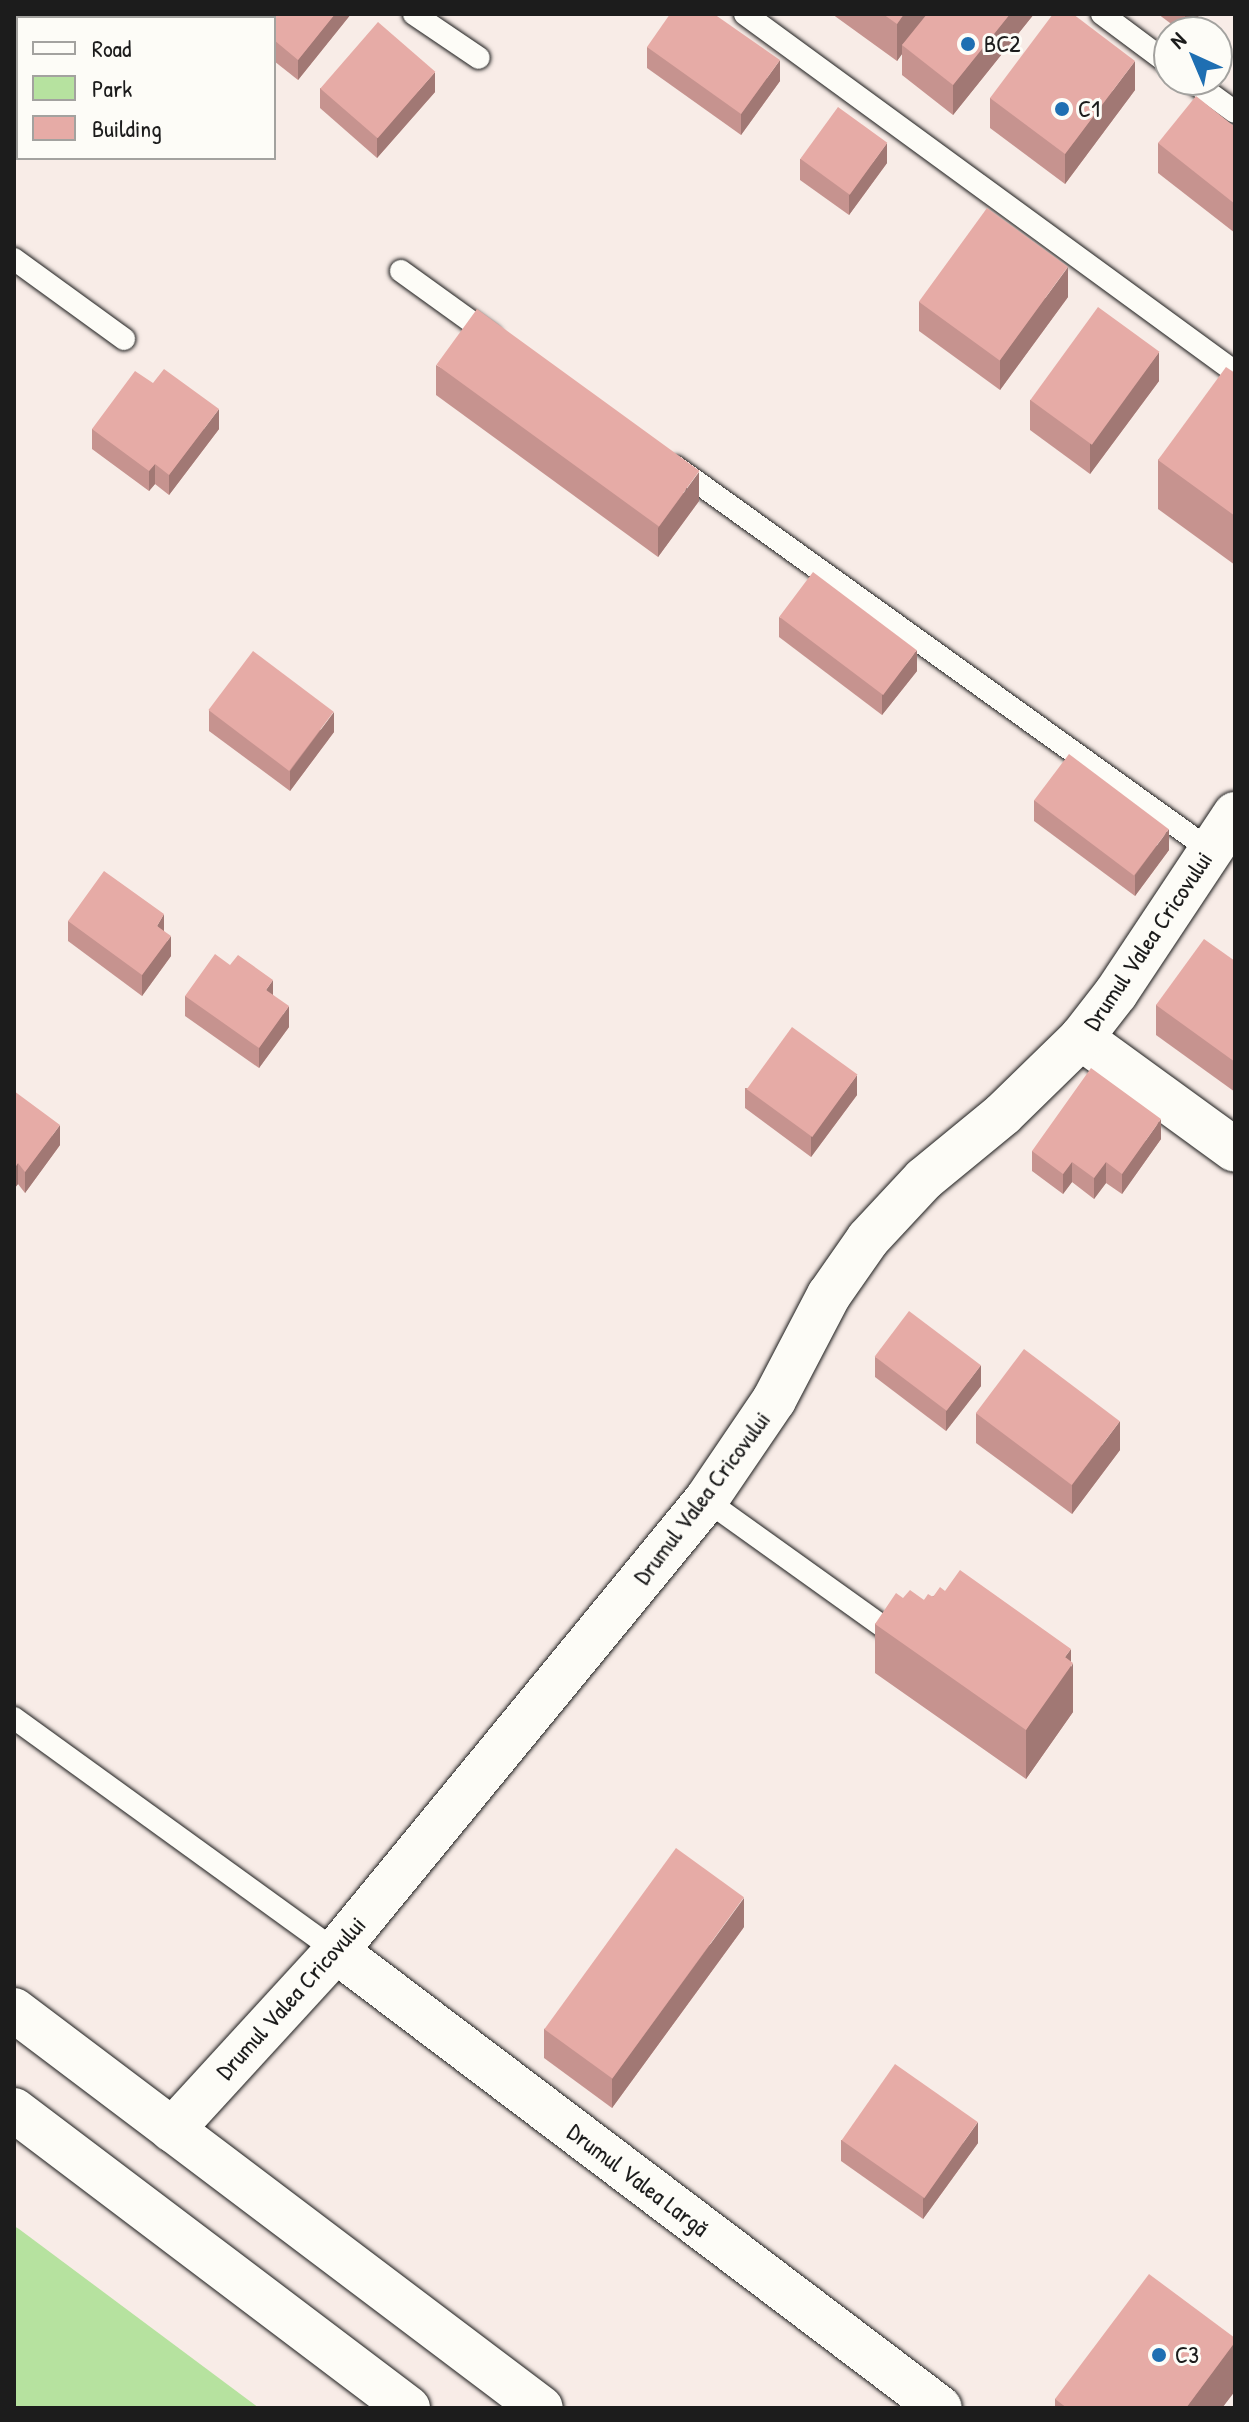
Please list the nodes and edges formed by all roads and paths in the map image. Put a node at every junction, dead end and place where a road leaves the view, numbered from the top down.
1 (414, 14) edge
2 (745, 14) edge
3 (1102, 14) edge
4 (1153, 52) edge
5 (479, 58) dead end
6 (1213, 96) edge
7 (1235, 112) edge
8 (14, 259) edge
9 (401, 271) dead end
10 (124, 339) dead end
11 (504, 345) edge
12 (1235, 372) edge
13 (658, 455) edge
14 (1235, 814) edge
15 (1210, 850) junction
16 (1081, 1038) junction
17 (1235, 1150) edge
18 (706, 1500) junction
19 (889, 1631) edge
20 (14, 1718) edge
21 (336, 1951) junction
22 (14, 2010) edge
23 (14, 2110) edge
24 (172, 2130) junction
25 (408, 2408) edge
26 (541, 2408) edge
27 (940, 2408) edge

1 - 5 lane
2 - 12 lane
3 - 4 lane
6 - 7 lane
8 - 10 lane
9 - 11 lane
13 - 15 lane
14 - 15 street, Drumul Valea Cricovului
15 - 16 street, Drumul Valea Cricovului
16 - 17 street
16 - 18 street, Drumul Valea Cricovului
18 - 19 lane
18 - 21 street, Drumul Valea Cricovului
20 - 21 lane
21 - 24 street, Drumul Valea Cricovului
21 - 27 street, Drumul Valea Largă
22 - 24 street
23 - 25 street
24 - 26 street

